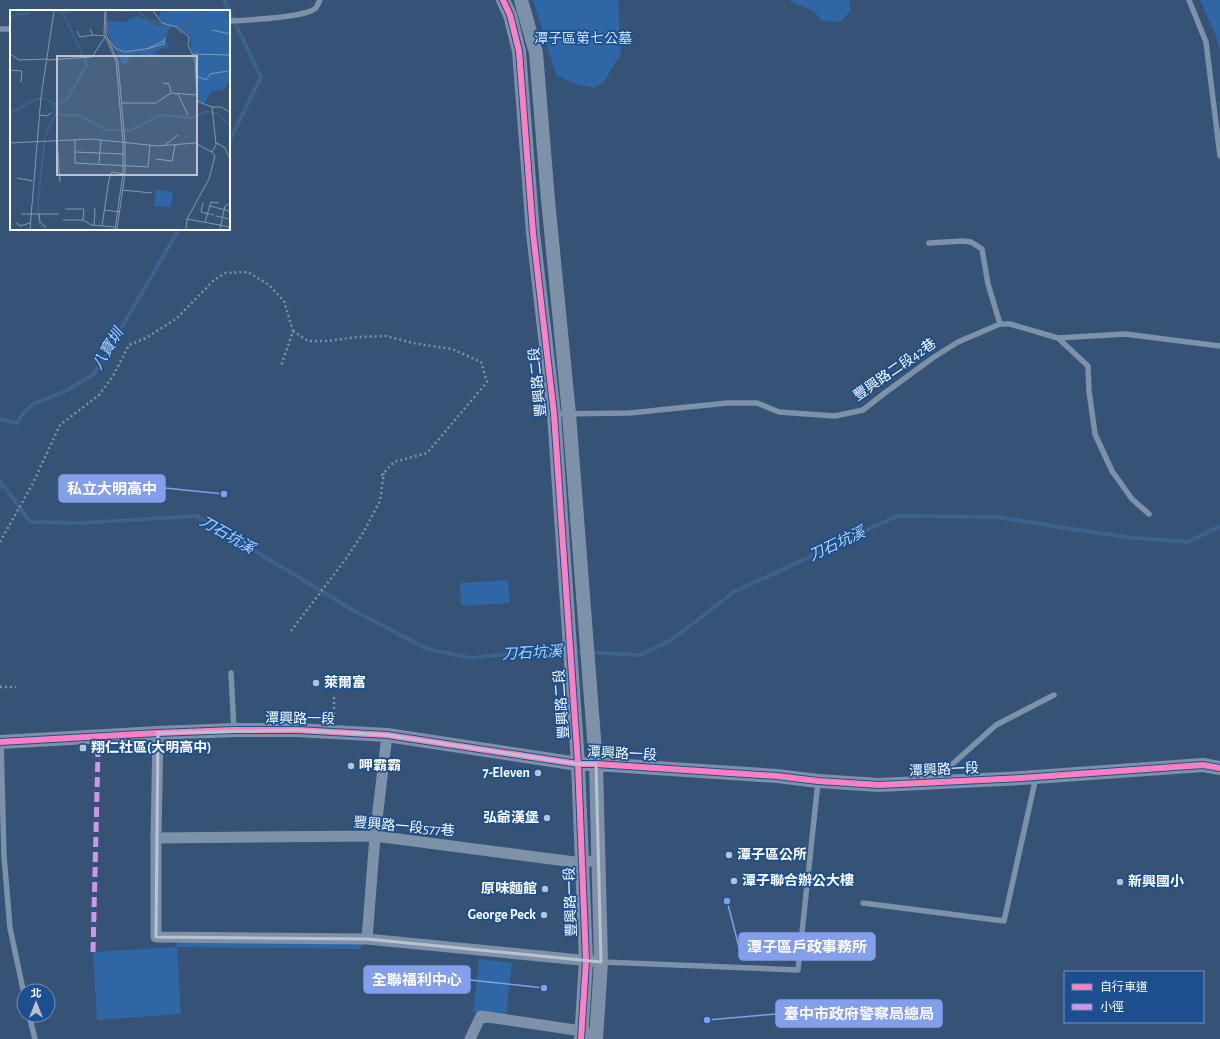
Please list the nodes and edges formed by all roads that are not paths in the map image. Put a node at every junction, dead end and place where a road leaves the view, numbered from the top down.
1 (320, 0) edge
2 (503, 0) edge
3 (521, 0) edge
4 (1189, 0) edge
5 (230, 21) edge
6 (1220, 156) edge
7 (929, 243) dead end
8 (1000, 324) junction
9 (1058, 338) junction
10 (1220, 346) edge
11 (554, 414) junction
12 (569, 414) junction
13 (1149, 514) dead end
14 (231, 672) dead end
15 (1054, 695) dead end
16 (234, 730) junction
17 (158, 733) junction
18 (387, 735) junction
19 (0, 742) edge
20 (578, 764) junction
21 (596, 764) junction
22 (1220, 768) edge
23 (1036, 777) junction
24 (818, 782) junction
25 (942, 782) junction
26 (375, 836) junction
27 (156, 838) junction
28 (600, 859) junction
29 (582, 863) junction
30 (863, 903) dead end
31 (367, 939) junction
32 (586, 961) junction
33 (601, 962) junction
34 (22, 983) edge
35 (31, 1023) edge
36 (582, 1035) edge
37 (596, 1037) edge
38 (35, 1039) edge
39 (470, 1039) edge

1 - 5 lane
2 - 11 street, 豐興路二段
3 - 12 street, 豐興路二段
4 - 6 lane
7 - 8 lane
8 - 9 lane
8 - 12 lane, 豐興路二段42巷
9 - 10 lane
9 - 13 lane
11 - 12 lane, 豐興路二段42巷
11 - 20 street, 豐興路二段
12 - 21 street, 豐興路二段
14 - 16 lane
15 - 25 lane
16 - 17 street, 潭興路一段
16 - 18 street, 潭興路一段
17 - 19 street, 潭興路一段
17 - 27 street
18 - 20 street, 潭興路一段
18 - 26 street
19 - 34 lane
20 - 21 street, 潭興路一段
20 - 29 street, 豐興路一段
21 - 24 street, 潭興路一段
21 - 28 street, 豐興路一段
22 - 23 street, 潭興路一段
23 - 25 street, 潭興路一段
23 - 30 lane
24 - 25 street, 潭興路一段
24 - 33 lane
26 - 27 street, 豐興路一段577巷
26 - 29 street, 豐興路一段577巷
26 - 31 street
27 - 31 street
28 - 29 street, 豐興路一段577巷
28 - 33 street, 豐興路一段
29 - 32 street, 豐興路一段
31 - 32 street
32 - 33 street
32 - 36 street, 豐興路一段
33 - 37 street, 豐興路一段
35 - 38 lane
36 - 37 street
36 - 39 street

